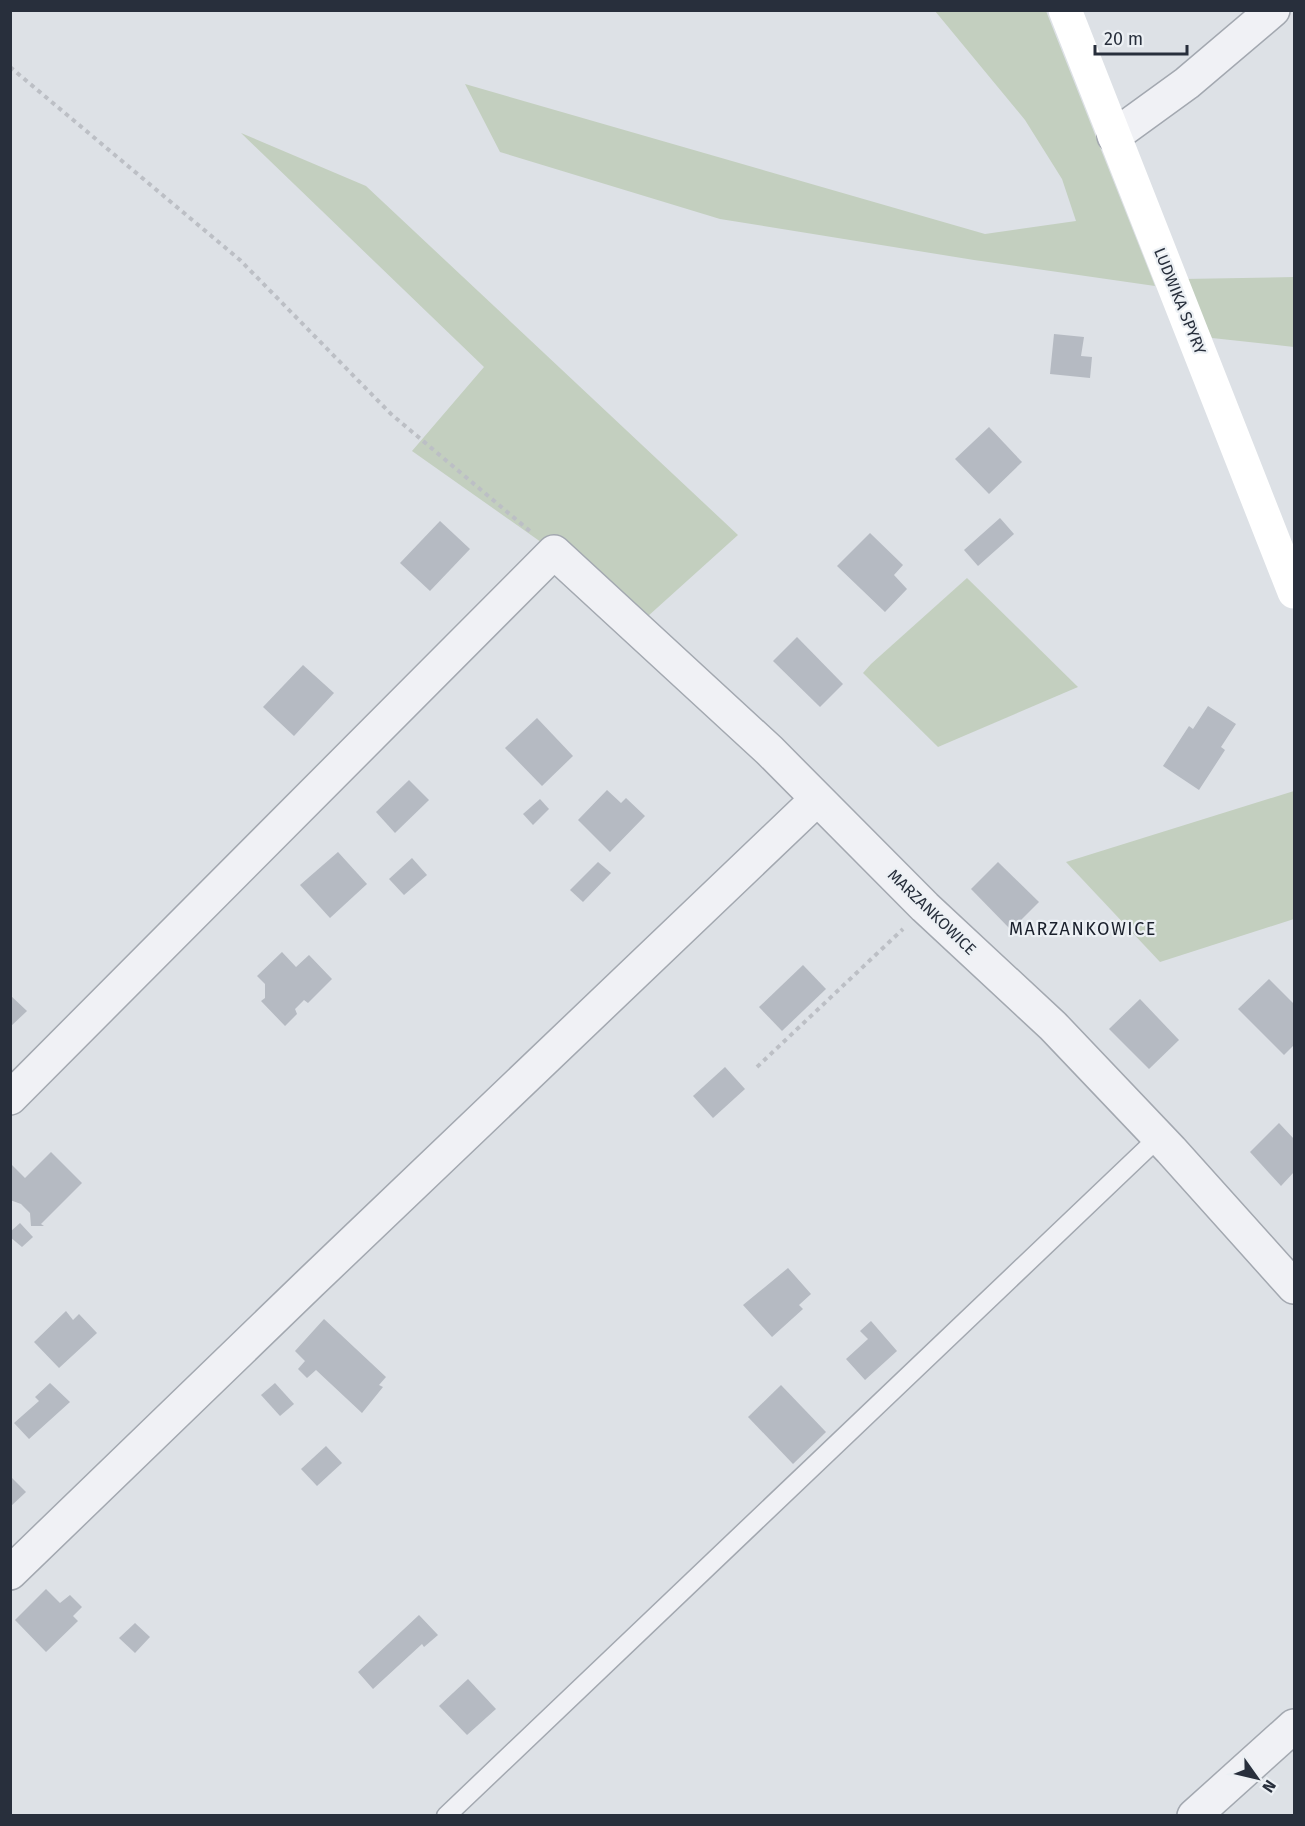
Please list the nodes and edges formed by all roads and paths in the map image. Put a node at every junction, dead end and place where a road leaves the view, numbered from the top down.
1 (1065, 10) edge
2 (1273, 10) edge
3 (10, 67) edge
4 (1114, 136) junction
5 (554, 552) junction
6 (1294, 592) edge
7 (816, 800) junction
8 (925, 908) junction
9 (757, 1067) dead end
10 (10, 1098) edge
11 (1159, 1137) junction
12 (1294, 1287) edge
13 (10, 1573) edge
14 (1294, 1726) edge
15 (446, 1815) edge
16 (1194, 1815) edge

1 - 4 main road, LUDWIKA SPYRY
2 - 4 street
3 - 5 path
4 - 6 main road, LUDWIKA SPYRY
5 - 7 street, MARZANKOWICE
5 - 10 street
7 - 8 street, MARZANKOWICE
7 - 13 street
8 - 9 path
8 - 11 street, MARZANKOWICE
11 - 12 street, MARZANKOWICE
11 - 15 lane
14 - 16 street

